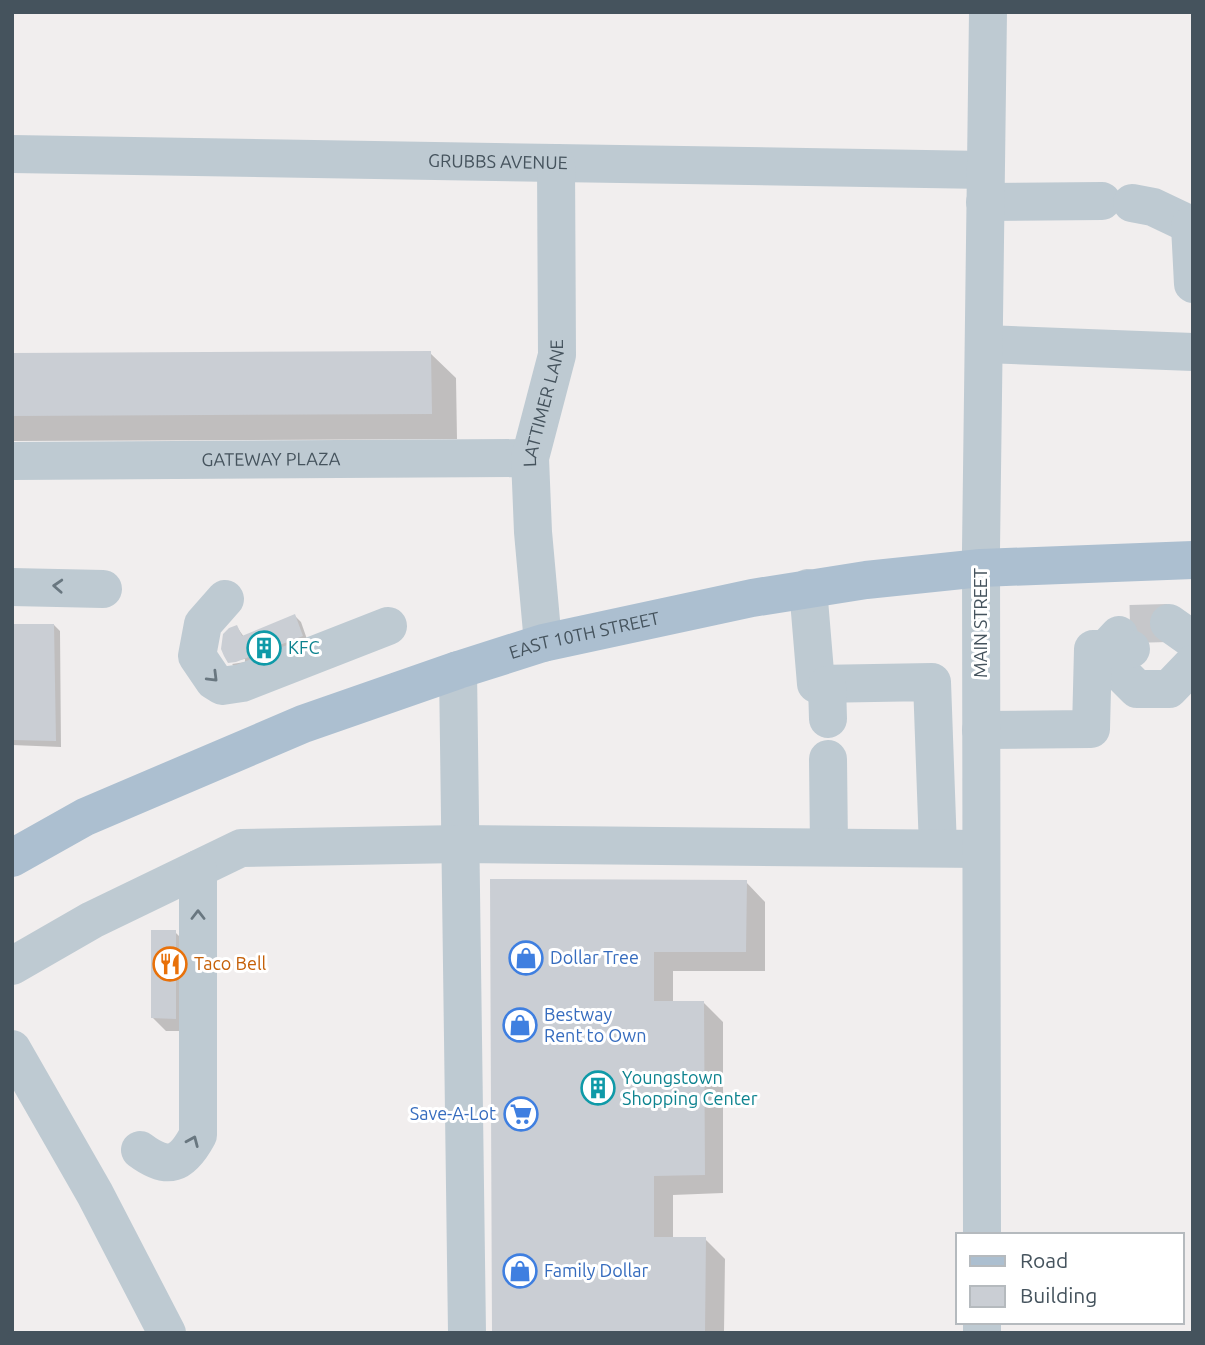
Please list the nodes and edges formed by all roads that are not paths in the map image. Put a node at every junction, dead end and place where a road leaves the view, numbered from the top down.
1 (988, 12) edge
2 (12, 154) edge
3 (556, 163) junction
4 (985, 186) junction
5 (1192, 226) edge
6 (1193, 284) edge
7 (984, 344) junction
8 (1193, 352) edge
9 (530, 458) junction
10 (12, 461) edge
11 (1193, 560) edge
12 (981, 568) junction
13 (12, 587) edge
14 (808, 588) junction
15 (103, 589) dead end
16 (225, 599) dead end
17 (387, 626) dead end
18 (543, 643) junction
19 (1183, 644) edge
20 (458, 670) junction
21 (981, 746) junction
22 (828, 759) dead end
23 (935, 762) junction
24 (460, 844) junction
25 (829, 847) junction
26 (938, 848) junction
27 (981, 849) junction
28 (12, 858) edge
29 (198, 869) junction
30 (12, 966) edge
31 (12, 1049) edge
32 (140, 1150) dead end
33 (982, 1233) edge
34 (167, 1333) edge
35 (467, 1333) edge

1 - 4 street, MAIN STREET
2 - 3 street, GRUBBS AVENUE
3 - 4 street, GRUBBS AVENUE
3 - 9 street, LATTIMER LANE
4 - 5 street, GRUBBS AVENUE
4 - 7 street, MAIN STREET
5 - 6 street
7 - 8 street
7 - 12 street, MAIN STREET
9 - 10 street, GATEWAY PLAZA
9 - 18 street, LATTIMER LANE
11 - 12 main road, EAST 10TH STREET
12 - 14 main road, EAST 10TH STREET
12 - 21 street, MAIN STREET
15 -> 13 street
14 - 18 main road, EAST 10TH STREET
14 - 23 street
16 -> 17 street
18 - 20 main road, EAST 10TH STREET
19 - 21 street
20 - 24 street
20 - 28 main road, EAST 10TH STREET
21 - 23 street
21 - 27 street, MAIN STREET
22 - 25 street
23 - 26 street
24 - 25 street
24 - 29 street
24 - 35 street
25 - 26 street
26 - 27 street
27 - 33 street, MAIN STREET
29 - 30 street
32 -> 29 street
31 - 34 street

